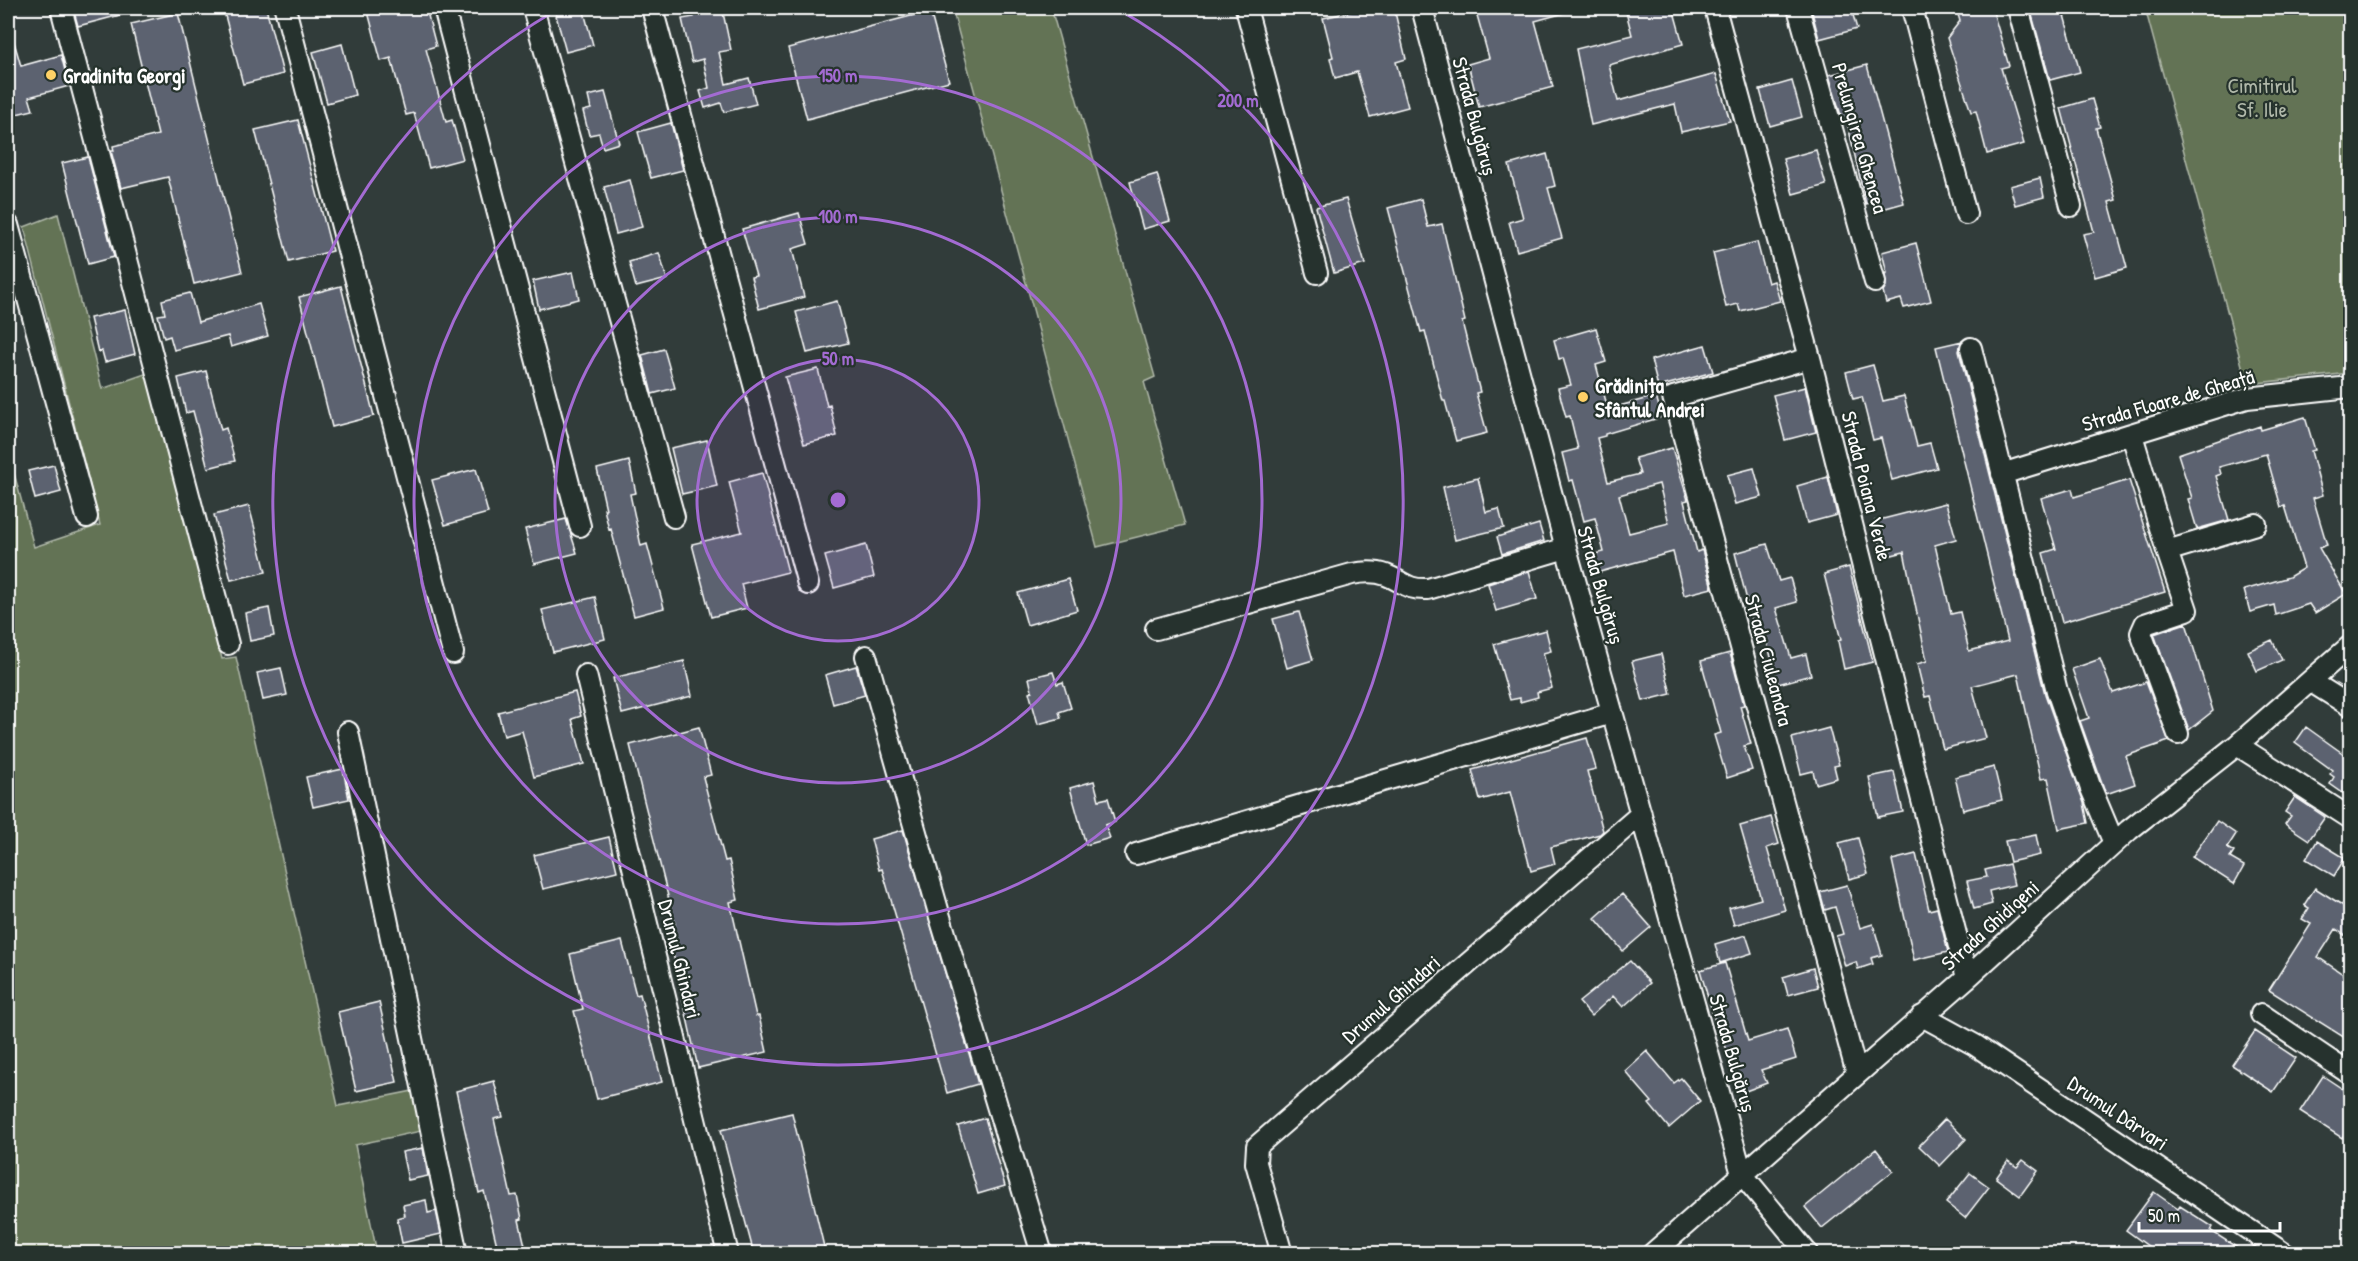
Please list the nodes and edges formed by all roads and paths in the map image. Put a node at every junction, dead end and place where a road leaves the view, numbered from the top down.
1 (61, 8) edge
2 (285, 8) edge
3 (444, 8) edge
4 (533, 8) edge
5 (652, 8) edge
6 (1246, 8) edge
7 (1422, 8) edge
8 (1715, 8) edge
9 (1798, 8) edge
10 (1912, 8) edge
11 (2018, 8) edge
12 (2071, 206) dead end
13 (1966, 214) dead end
14 (8, 225) edge
15 (1317, 273) dead end
16 (1875, 282) dead end
17 (1971, 348) dead end
18 (1811, 362) junction
19 (2350, 387) edge
20 (2132, 435) junction
21 (2002, 474) junction
22 (87, 517) dead end
23 (674, 517) dead end
24 (2256, 524) dead end
25 (580, 526) dead end
26 (1566, 548) junction
27 (2167, 551) junction
28 (808, 584) dead end
29 (1156, 630) dead end
30 (228, 644) dead end
31 (2350, 646) edge
32 (453, 653) dead end
33 (866, 656) dead end
34 (586, 675) dead end
35 (2310, 681) junction
36 (2350, 706) edge
37 (1612, 713) junction
38 (348, 732) dead end
39 (2178, 734) dead end
40 (2237, 745) junction
41 (1641, 814) junction
42 (2350, 818) edge
43 (2114, 843) junction
44 (1136, 854) dead end
45 (1967, 978) junction
46 (2260, 1014) dead end
47 (1922, 1016) junction
48 (1857, 1074) junction
49 (2350, 1074) edge
50 (1742, 1174) junction
51 (457, 1254) edge
52 (728, 1254) edge
53 (1042, 1254) edge
54 (1282, 1254) edge
55 (1652, 1254) edge
56 (1808, 1254) edge
57 (2285, 1254) edge

1 - 30 street
2 - 32 street
3 - 25 street
4 - 23 street
5 - 28 street
6 - 15 street
7 - 26 street, Strada Bulgăruș
8 - 18 street, Strada Poiana Verde
9 - 16 street, Prelungirea Ghencea
10 - 13 street
11 - 12 street
14 - 22 street
17 - 21 street
18 - 45 street, Strada Poiana Verde
18 - 48 street, Strada Ciuleandra
19 - 20 street, Strada Floare de Gheață
20 - 21 street, Strada Floare de Gheață
20 - 27 street
21 - 43 street
24 - 27 street
26 - 29 street
26 - 37 street, Strada Bulgăruș
27 - 39 street
31 - 35 street, Strada Ghidigeni
33 - 53 street
34 - 52 street, Drumul Ghindari
35 - 36 street
35 - 40 street, Strada Ghidigeni
37 - 41 street, Strada Bulgăruș
37 - 44 street
38 - 51 street
40 - 42 street
40 - 43 street, Strada Ghidigeni
41 - 50 street, Strada Bulgăruș
41 - 54 street, Drumul Ghindari
43 - 45 street, Strada Ghidigeni
45 - 47 street, Strada Ghidigeni
46 - 49 street
47 - 48 street, Strada Ghidigeni
47 - 57 street, Drumul Dârvari
48 - 50 street, Strada Ghidigeni
50 - 55 street, Strada Ghidigeni
50 - 56 street

